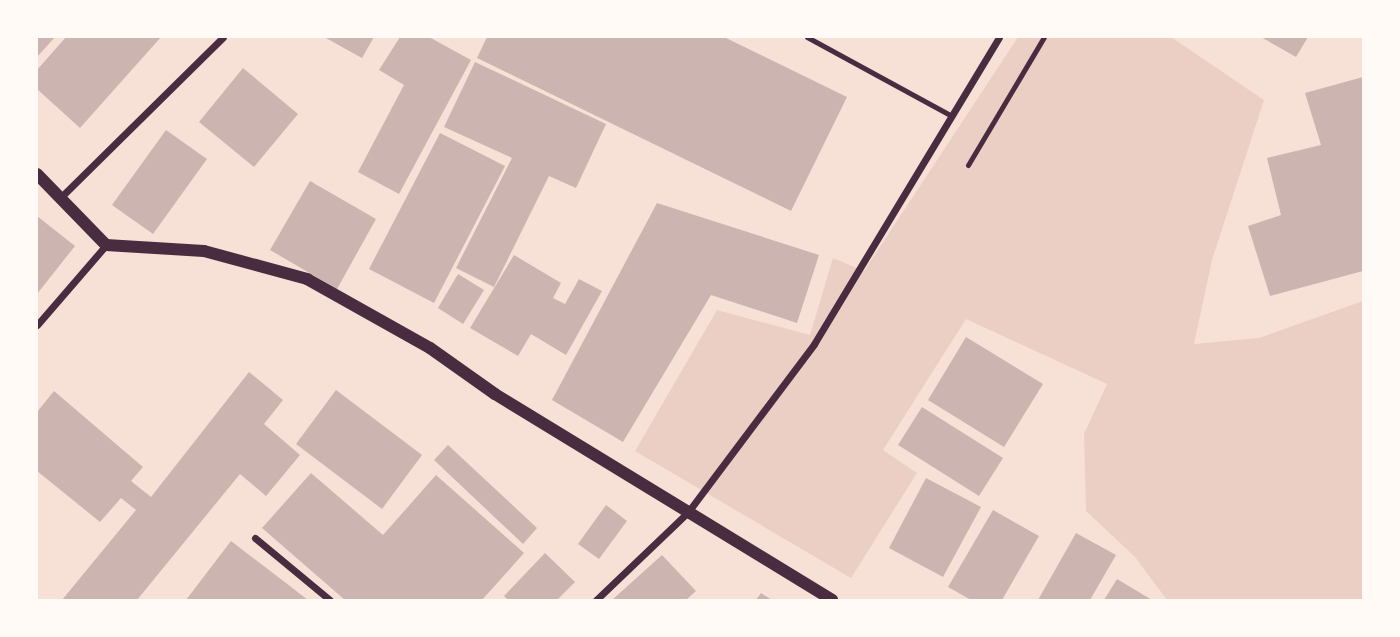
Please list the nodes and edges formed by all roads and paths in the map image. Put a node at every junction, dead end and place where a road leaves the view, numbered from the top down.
1 (223, 37) edge
2 (807, 37) edge
3 (999, 37) edge
4 (1044, 37) edge
5 (950, 115) junction
6 (968, 165) dead end
7 (37, 174) edge
8 (62, 196) junction
9 (106, 244) junction
10 (37, 325) edge
11 (688, 512) junction
12 (255, 538) dead end
13 (330, 600) edge
14 (596, 600) edge
15 (832, 600) edge

1 - 8 street
2 - 5 lane
3 - 5 street
4 - 6 lane
5 - 11 street
7 - 8 street
8 - 9 street
9 - 10 street
9 - 11 street
11 - 14 street
11 - 15 street
12 - 13 street

